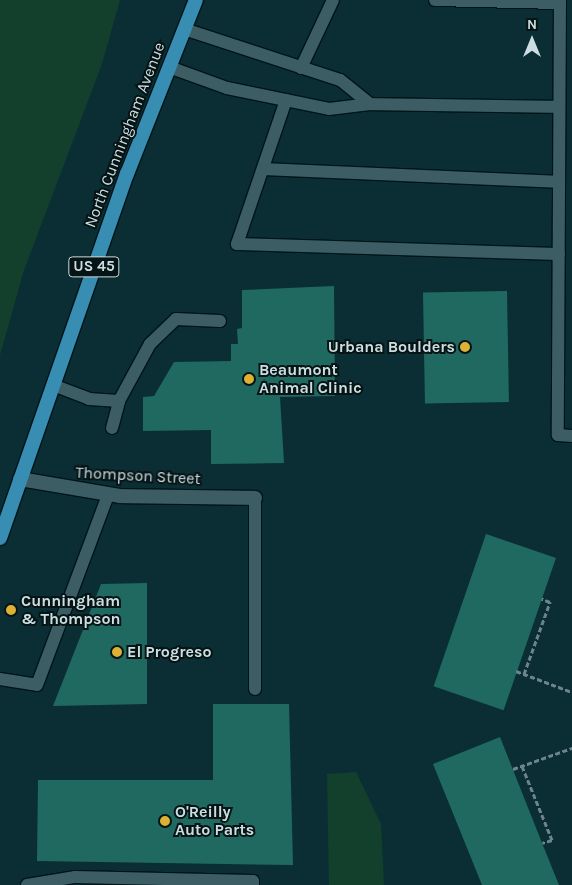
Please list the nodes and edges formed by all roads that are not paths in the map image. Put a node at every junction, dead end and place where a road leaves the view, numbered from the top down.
1 (196, 0) edge
2 (333, 0) edge
3 (435, 0) edge
4 (560, 2) edge
5 (184, 30) junction
6 (169, 67) junction
7 (301, 68) junction
8 (286, 100) junction
9 (370, 104) junction
10 (559, 106) junction
11 (263, 169) junction
12 (556, 182) junction
13 (558, 254) junction
14 (220, 321) dead end
15 (53, 385) junction
16 (119, 401) junction
17 (112, 428) dead end
18 (572, 436) edge
19 (20, 479) junction
20 (108, 495) junction
21 (255, 498) joint
22 (0, 538) edge
23 (0, 679) edge
24 (255, 689) dead end
25 (27, 885) edge
26 (253, 885) edge

1 - 5 main road, North Cunningham Avenue / US 45
2 - 7 lane
3 - 4 lane
4 - 10 lane
5 - 6 main road, North Cunningham Avenue / US 45
5 - 7 lane
6 - 8 lane
6 - 15 main road, North Cunningham Avenue / US 45
7 - 9 lane
8 - 9 lane
8 - 11 lane
9 - 10 lane
10 - 12 lane
11 - 12 lane
11 - 13 lane
12 - 13 lane
13 - 18 lane
14 - 16 lane
15 - 16 lane
15 - 19 main road, North Cunningham Avenue / US 45
16 - 17 lane
19 - 20 street, Thompson Street
19 - 22 main road, North Cunningham Avenue / US 45
20 - 21 street, Thompson Street
20 - 23 lane
21 - 24 lane
25 - 26 lane

